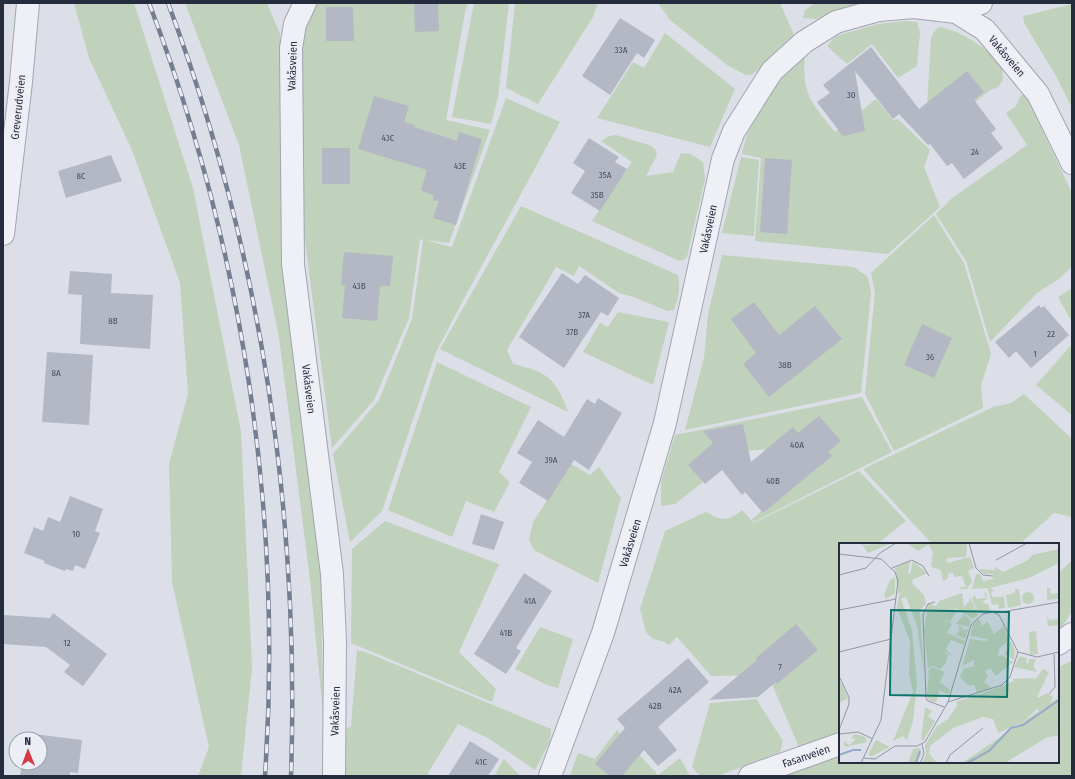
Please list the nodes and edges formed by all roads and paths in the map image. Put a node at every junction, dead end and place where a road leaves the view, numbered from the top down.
1 (28, 3) edge
2 (305, 3) edge
3 (982, 3) edge
4 (956, 12) junction
5 (1072, 163) edge
6 (3, 234) edge
7 (1072, 634) edge
8 (1059, 643) edge
9 (839, 744) edge
10 (334, 776) edge
11 (550, 776) edge
12 (750, 776) edge

1 - 6 street, Greverudveien
2 - 10 street, Vakåsveien
3 - 4 street
4 - 5 street, Vakåsveien
4 - 11 street, Vakåsveien
7 - 8 street
9 - 12 street, Fasanveien

